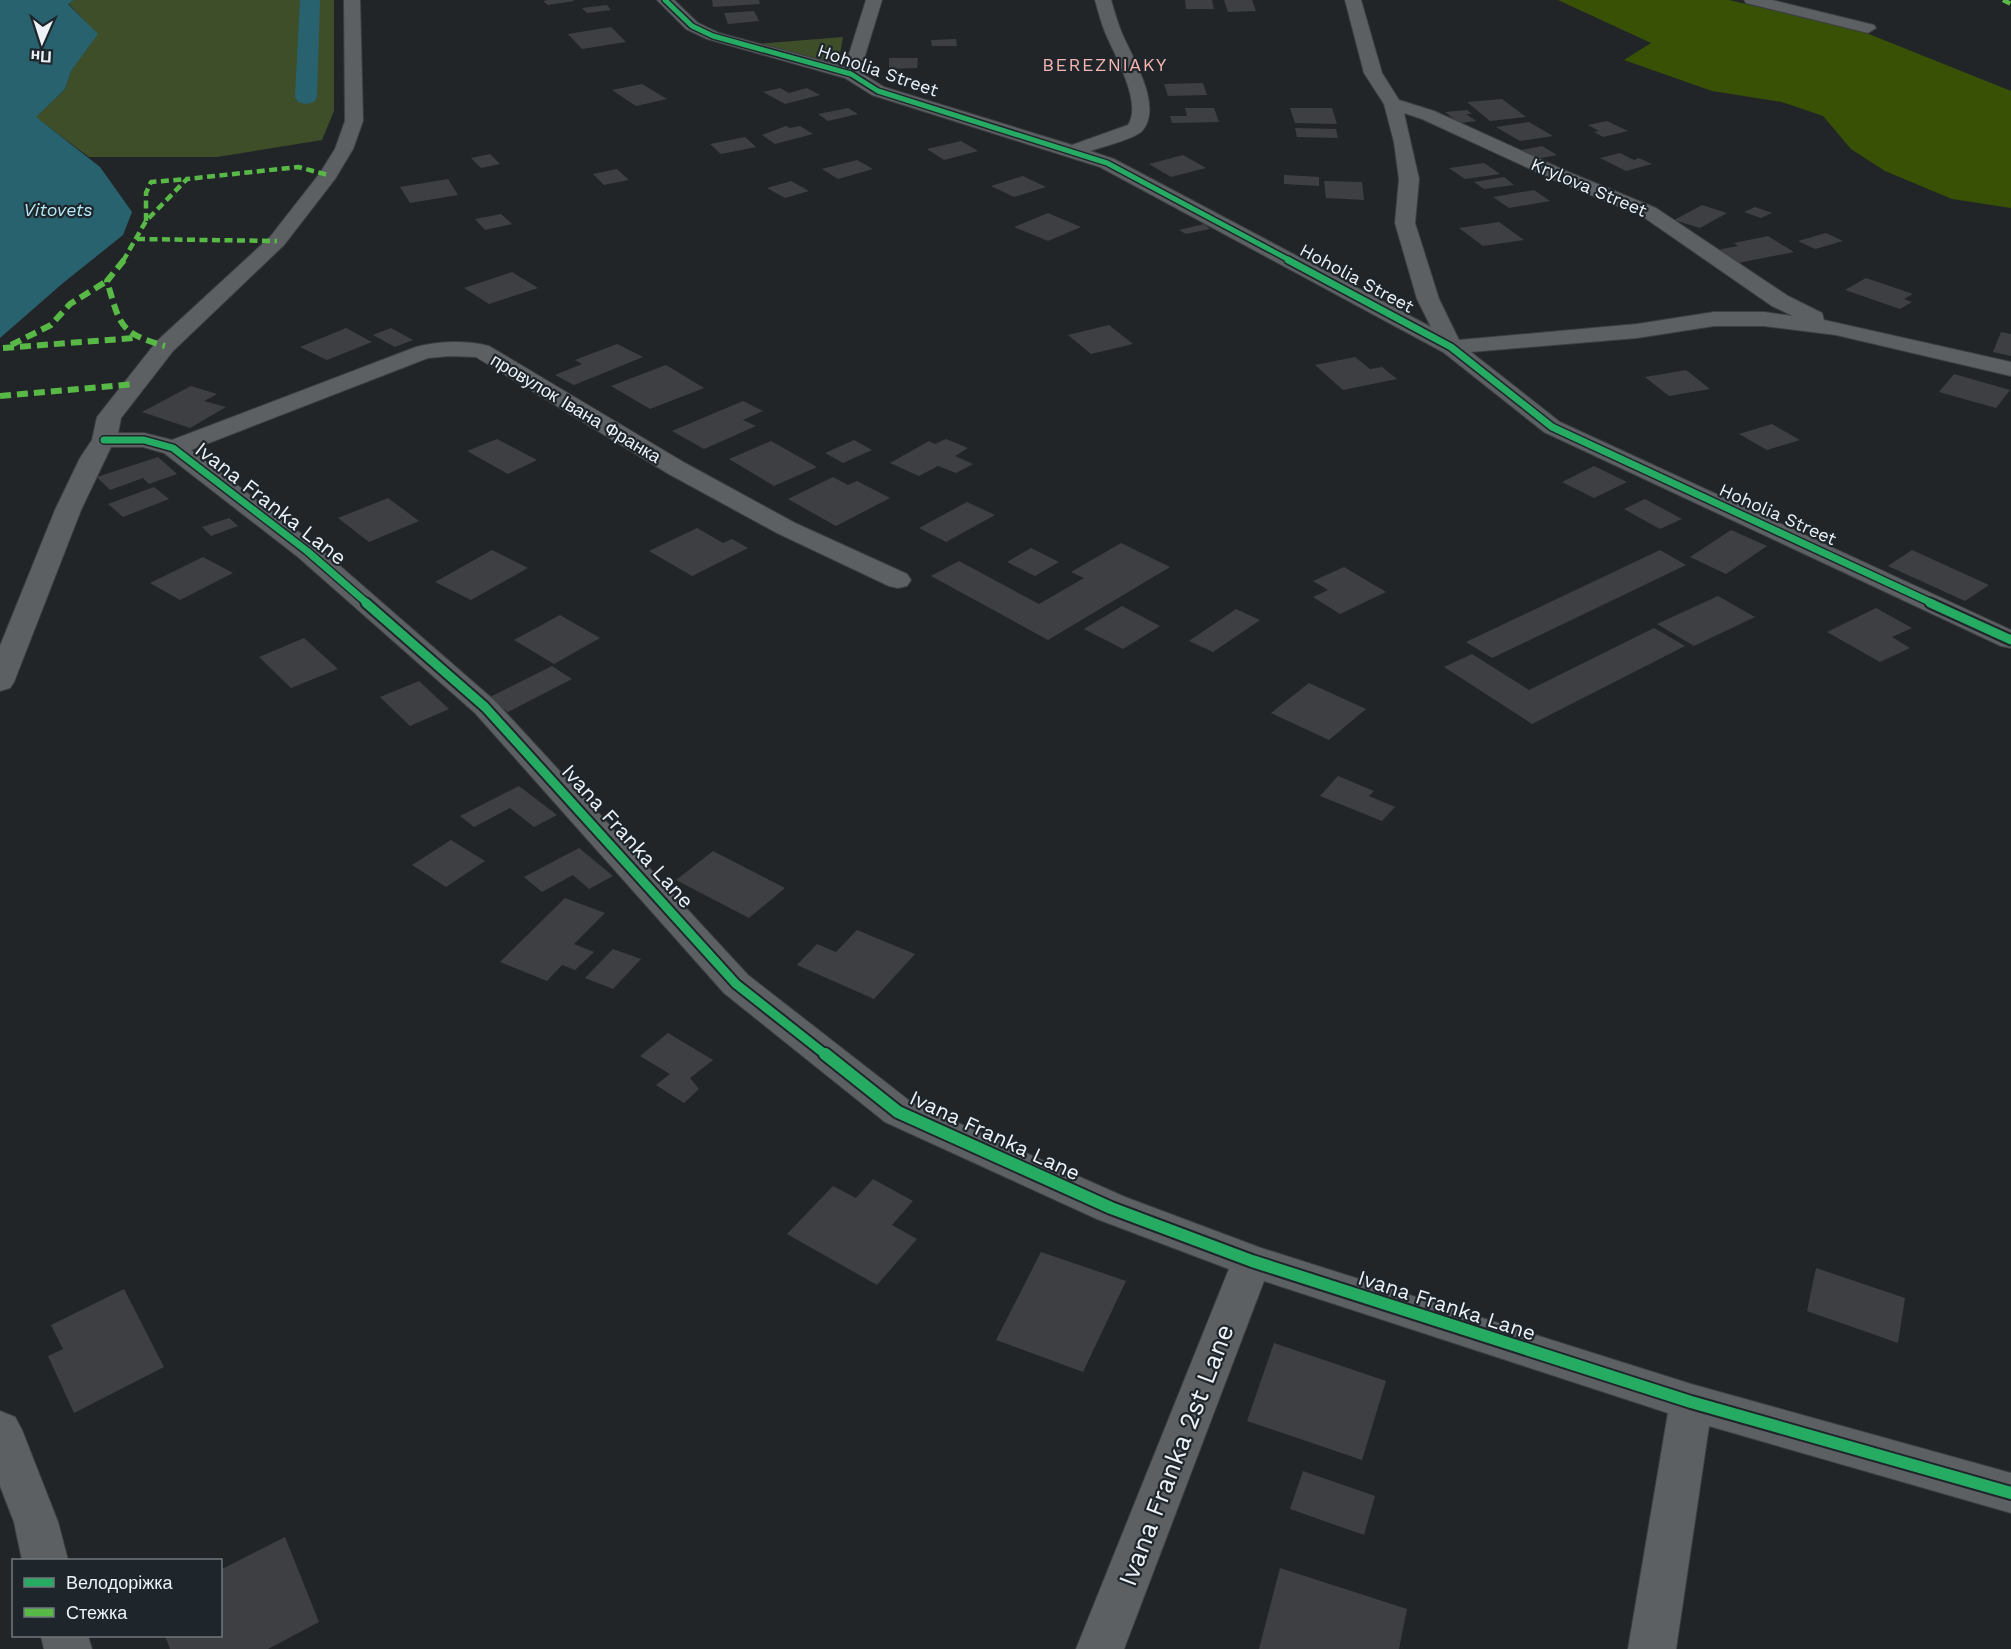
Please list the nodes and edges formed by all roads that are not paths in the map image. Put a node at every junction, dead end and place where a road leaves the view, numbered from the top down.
1 (352, 0) edge
2 (665, 0) edge
3 (873, 0) edge
4 (1103, 0) edge
5 (1353, 0) edge
6 (1752, 0) edge
7 (1868, 28) dead end
8 (850, 74) junction
9 (1393, 104) junction
10 (1074, 151) junction
11 (1836, 328) junction
12 (1451, 347) junction
13 (2011, 369) edge
14 (104, 440) junction
15 (173, 448) junction
16 (898, 580) dead end
17 (2011, 640) edge
18 (0, 682) edge
19 (1252, 1261) junction
20 (1691, 1402) junction
21 (0, 1430) edge
22 (2011, 1493) edge
23 (45, 1559) edge
24 (1100, 1649) edge
25 (1652, 1649) edge

1 - 14 street
2 - 8 street, Hoholia Street
3 - 8 street, Hoholia Street
4 - 10 street
5 - 9 street
6 - 7 street
8 - 10 street, Hoholia Street
9 - 11 street, Krylova Street
9 - 12 street
10 - 12 street, Hoholia Street
11 - 12 street, Krylova Street
11 - 13 street, Krylova Street
12 - 17 street, Hoholia Street
14 - 15 street, Ivana Franka Lane
14 - 18 street
15 - 16 street, провулок Івана Франка
15 - 19 street, Ivana Franka Lane
19 - 20 street, Ivana Franka Lane
19 - 24 street, Ivana Franka 2st Lane
20 - 22 street, Ivana Franka Lane
20 - 25 street
21 - 23 street

